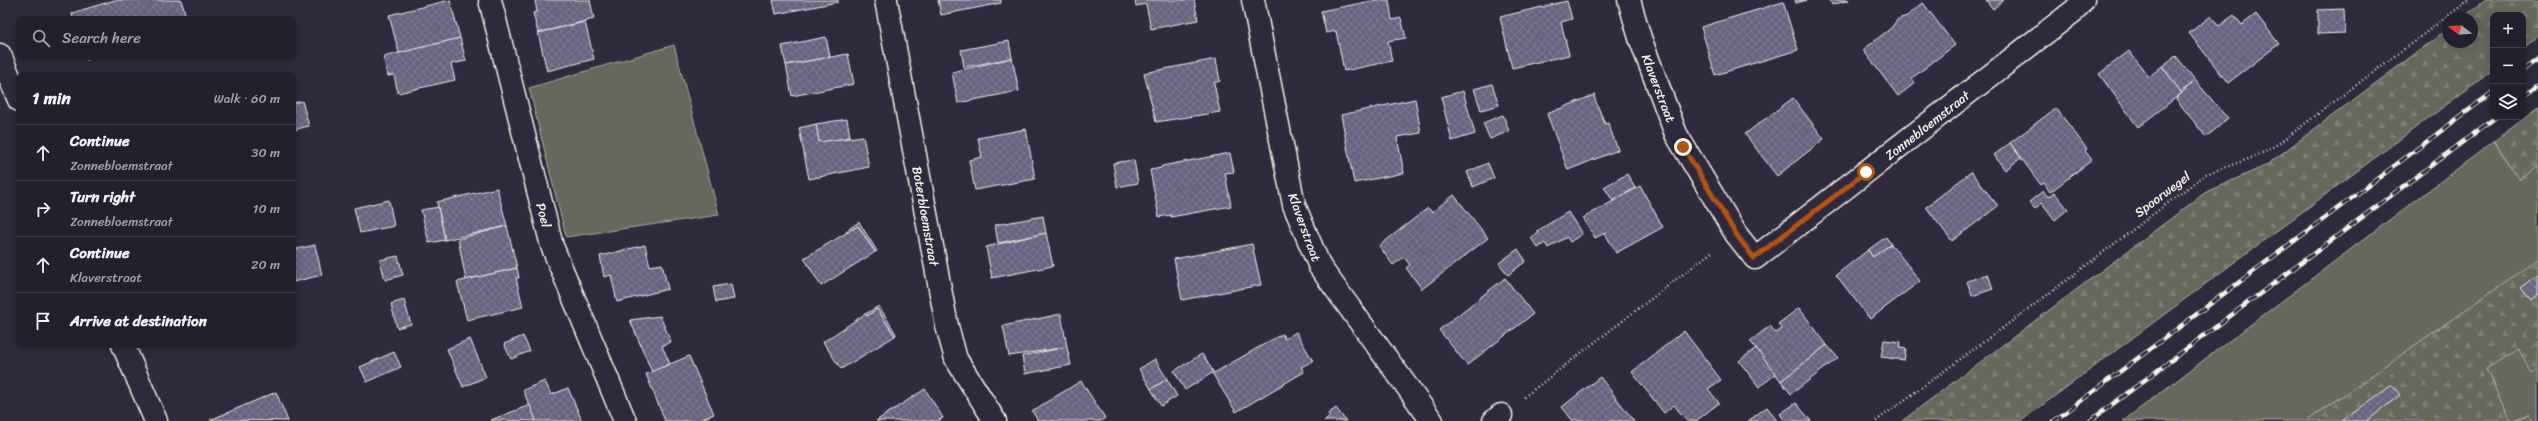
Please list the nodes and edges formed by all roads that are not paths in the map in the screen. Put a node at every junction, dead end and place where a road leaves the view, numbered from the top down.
1 (490, 0) edge
2 (886, 0) edge
3 (1253, 0) edge
4 (1629, 0) edge
5 (2083, 0) edge
6 (0, 55) edge
7 (16, 93) edge
8 (1736, 234) joint
9 (124, 348) edge
10 (156, 421) edge
11 (625, 421) edge
12 (995, 421) edge
13 (1432, 421) edge

1 - 11 street, Poel
2 - 12 street, Boterbloemstraat
3 - 13 street, Klaverstraat
4 - 8 street, Klaverstraat
5 - 8 street, Zonnebloemstraat
6 - 7 street
9 - 10 street

